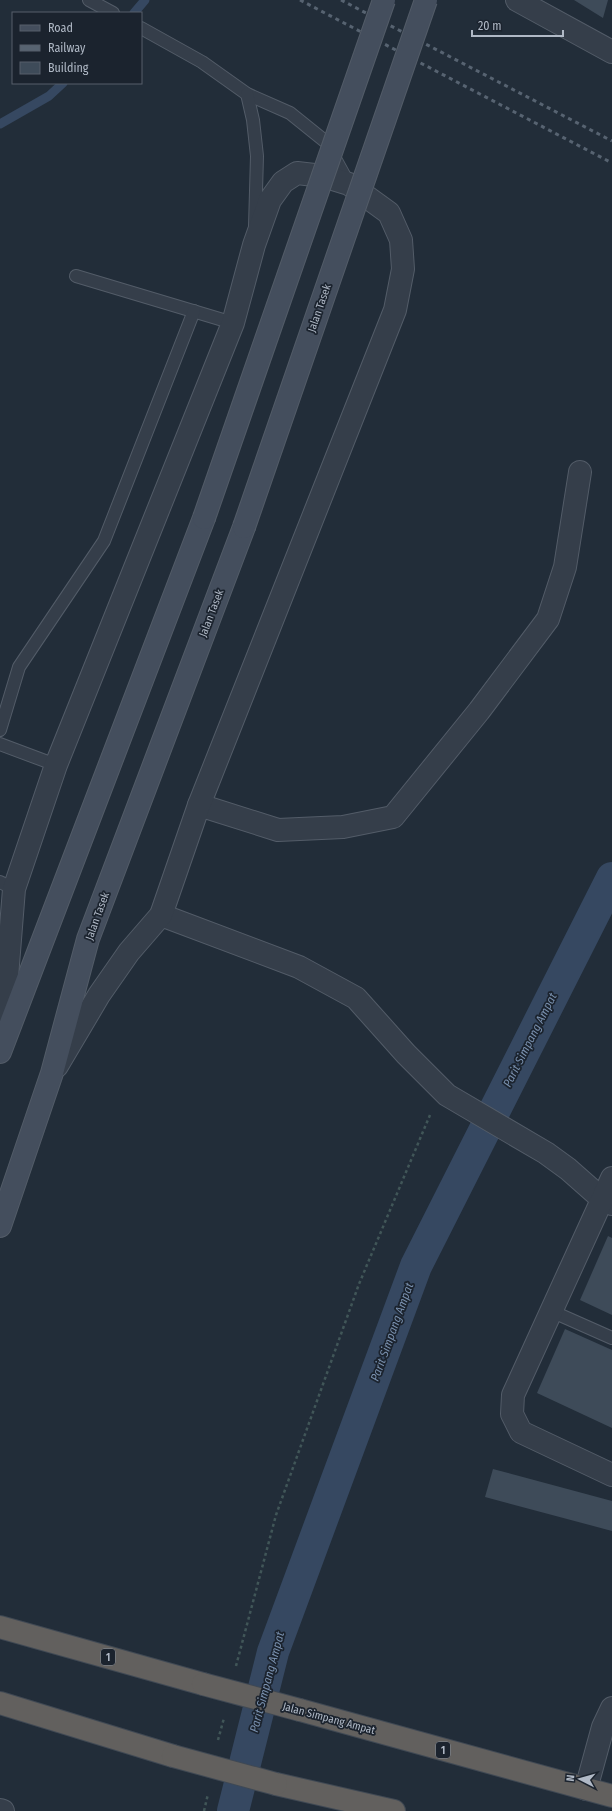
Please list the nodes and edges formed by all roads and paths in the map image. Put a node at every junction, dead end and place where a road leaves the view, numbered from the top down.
1 (384, 0) edge
2 (426, 0) edge
3 (517, 0) edge
4 (93, 2) edge
5 (111, 12) edge
6 (142, 29) edge
7 (612, 52) edge
8 (247, 94) junction
9 (349, 184) junction
10 (254, 245) junction
11 (76, 276) dead end
12 (194, 311) junction
13 (233, 322) junction
14 (580, 472) dead end
15 (0, 730) edge
16 (0, 744) edge
17 (56, 765) junction
18 (199, 805) junction
19 (7, 886) edge
20 (161, 915) junction
21 (0, 1048) edge
22 (52, 1073) junction
23 (444, 1092) junction
24 (612, 1178) edge
25 (607, 1202) edge
26 (0, 1226) edge
27 (551, 1310) junction
28 (612, 1338) edge
29 (612, 1475) edge
30 (4, 1626) edge
31 (235, 1671) dead end
32 (0, 1703) edge
33 (612, 1708) edge
34 (224, 1715) dead end
35 (217, 1744) dead end
36 (209, 1789) dead end
37 (586, 1789) junction
38 (612, 1796) edge
39 (0, 1810) edge
40 (3, 1811) edge
41 (204, 1811) edge
42 (394, 1811) edge

1 - 21 main road, bridge
2 - 22 main road, Jalan Tasek, bridge
3 - 7 street
4 - 5 lane
6 - 8 lane
8 - 9 lane
8 - 10 lane
9 - 10 street
9 - 18 street
10 - 13 street
11 - 12 lane
12 - 13 lane
12 - 15 lane
13 - 17 street
14 - 18 street
16 - 17 lane
17 - 19 street
18 - 20 street
19 - 21 street
20 - 22 street
20 - 23 street
22 - 26 main road, Jalan Tasek
23 - 25 street
23 - 31 path
24 - 25 street
25 - 27 street
27 - 28 lane
27 - 29 street
30 - 37 highway, Jalan Simpang Ampat / 1, bridge
32 - 42 highway, bridge
33 - 37 street
34 - 35 path
36 - 41 path
37 - 38 highway, Jalan Simpang Ampat / 1
39 - 40 street

